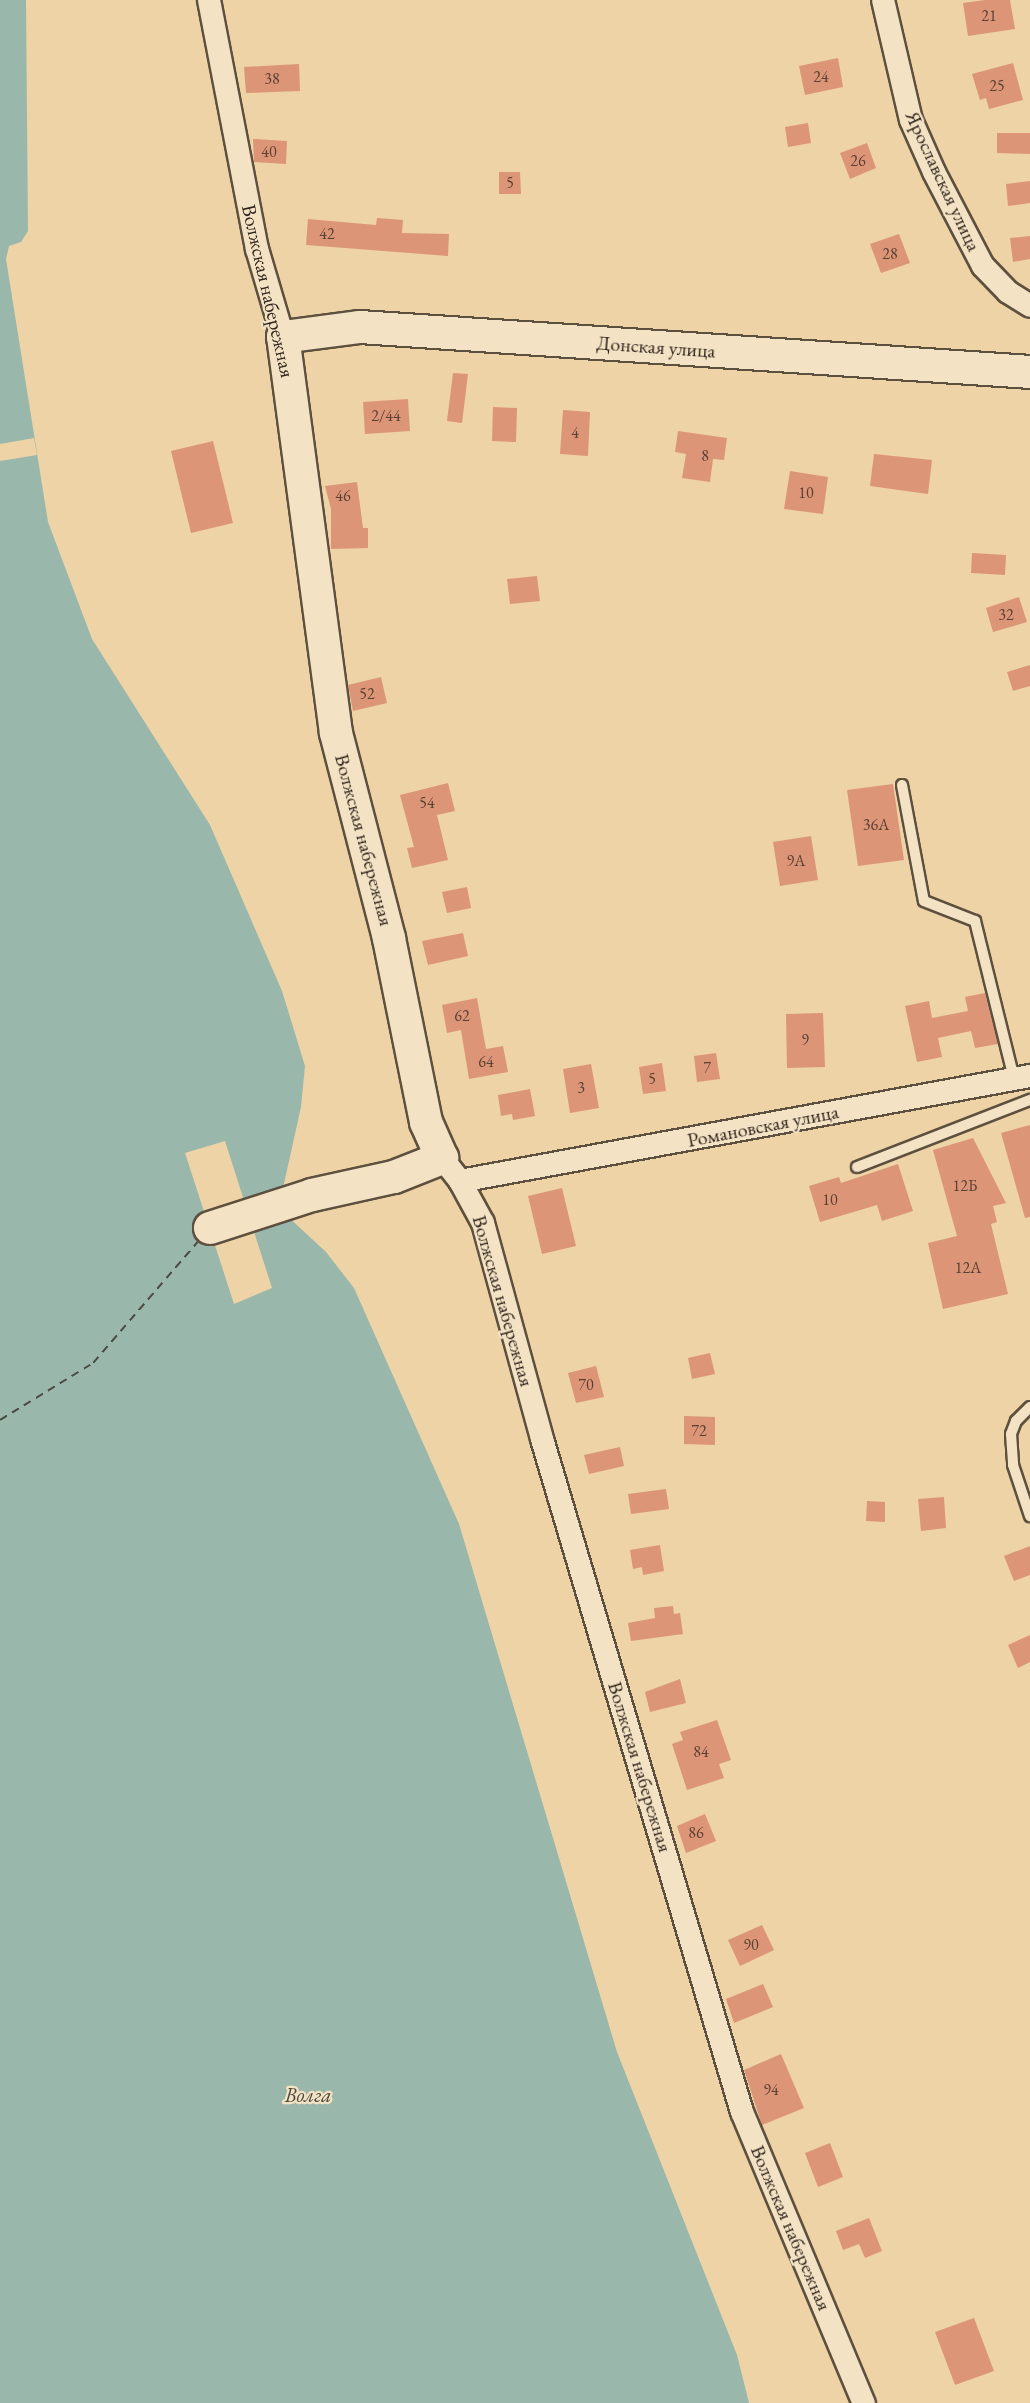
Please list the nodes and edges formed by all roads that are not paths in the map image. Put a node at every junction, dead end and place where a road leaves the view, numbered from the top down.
1 (209, 0) edge
2 (883, 0) edge
3 (1030, 306) edge
4 (283, 338) junction
5 (1030, 372) edge
6 (902, 784) dead end
7 (1015, 1079) edge
8 (1030, 1100) edge
9 (857, 1167) dead end
10 (451, 1169) junction
11 (210, 1228) dead end
12 (1030, 1407) edge
13 (1030, 1516) edge
14 (864, 2403) edge

1 - 4 street, Волжская набережная
2 - 3 street, Ярославская улица
4 - 5 street, Донская улица
4 - 10 street, Волжская набережная
6 - 7 lane
7 - 10 street, Романовская улица
8 - 9 lane
10 - 11 street
10 - 14 street, Волжская набережная
12 - 13 lane

